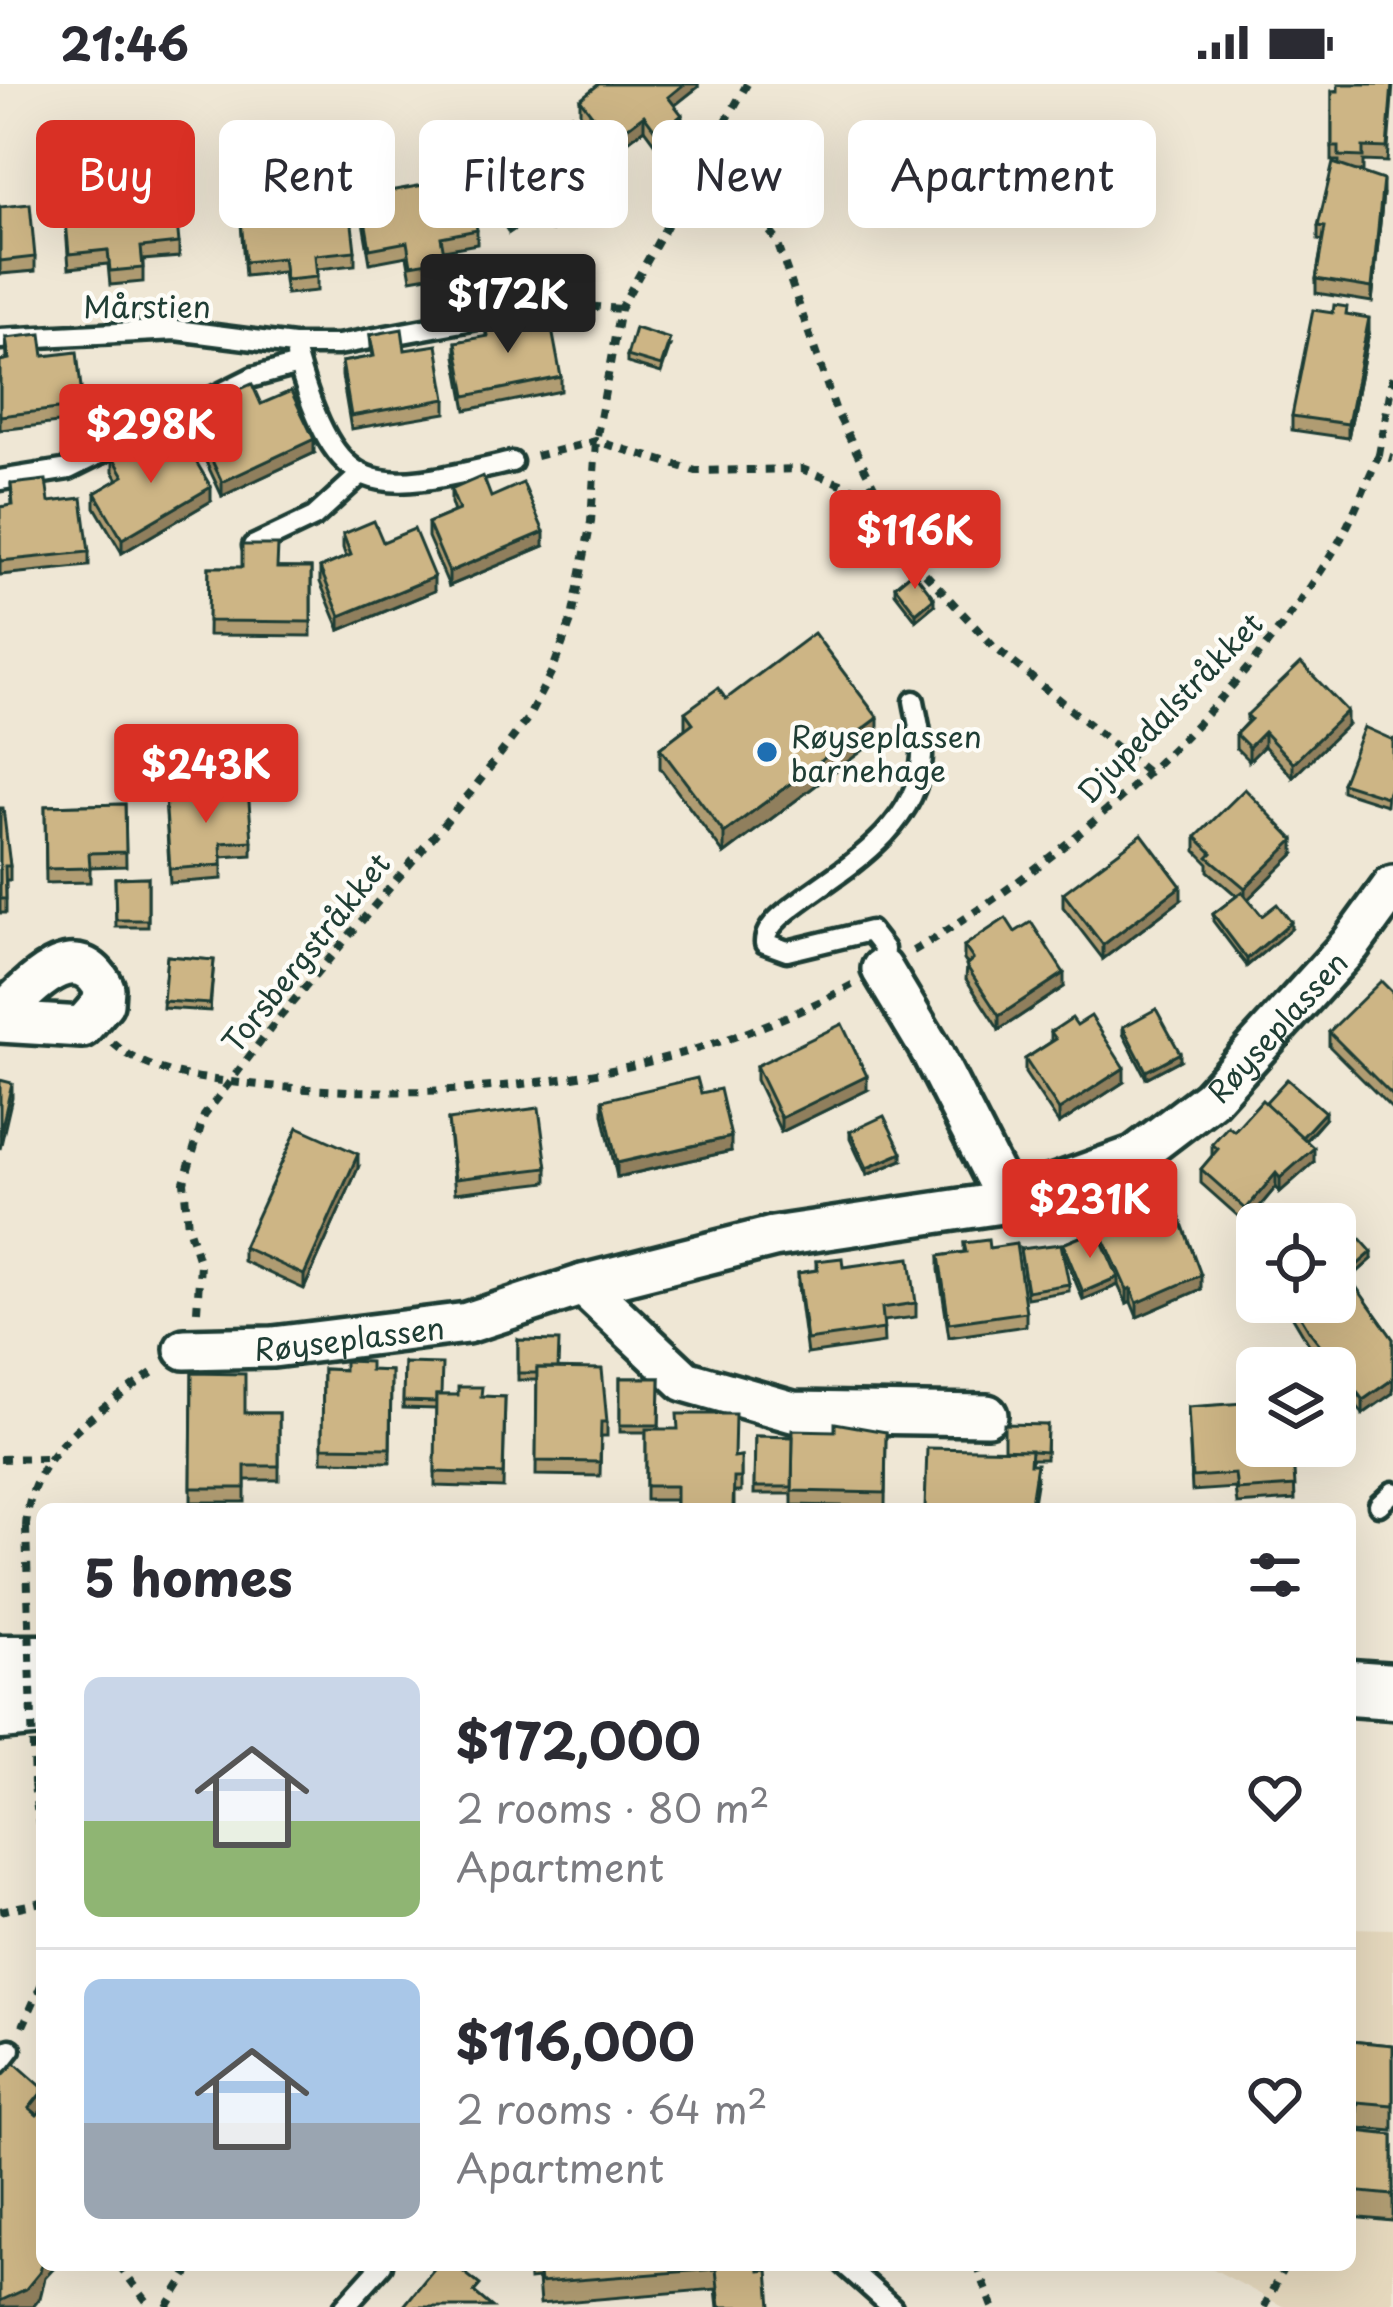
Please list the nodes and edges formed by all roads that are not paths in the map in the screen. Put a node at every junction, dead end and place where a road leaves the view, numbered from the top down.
1 (548, 307) road end
2 (0, 339) edge
3 (295, 355) junction
4 (512, 462) road end
5 (360, 476) junction
6 (0, 480) edge
7 (253, 546) edge
8 (914, 700) dead end
9 (1392, 892) edge
10 (882, 969) joint
11 (0, 1019) edge
12 (1008, 1202) junction
13 (583, 1285) junction
14 (184, 1349) road end
15 (987, 1415) dead end
16 (36, 1663) edge
17 (0, 1664) edge
18 (1356, 1688) edge
19 (1393, 1691) edge
20 (36, 1709) edge
21 (0, 1712) edge
22 (377, 2271) edge
23 (852, 2271) edge
24 (344, 2307) edge
25 (892, 2307) edge

1 - 3 lane, Mårstien
2 - 3 lane, Mårstien
3 - 5 lane
3 - 6 lane, Mårstien
4 - 5 lane
5 - 7 lane
8 - 10 lane
9 - 12 street, Røyseplassen
10 - 12 street
11 - 11 street
12 - 13 street, Røyseplassen
13 - 14 street, Røyseplassen
13 - 15 street
16 - 17 main road
18 - 19 main road
20 - 21 main road
22 - 24 lane
23 - 25 lane

